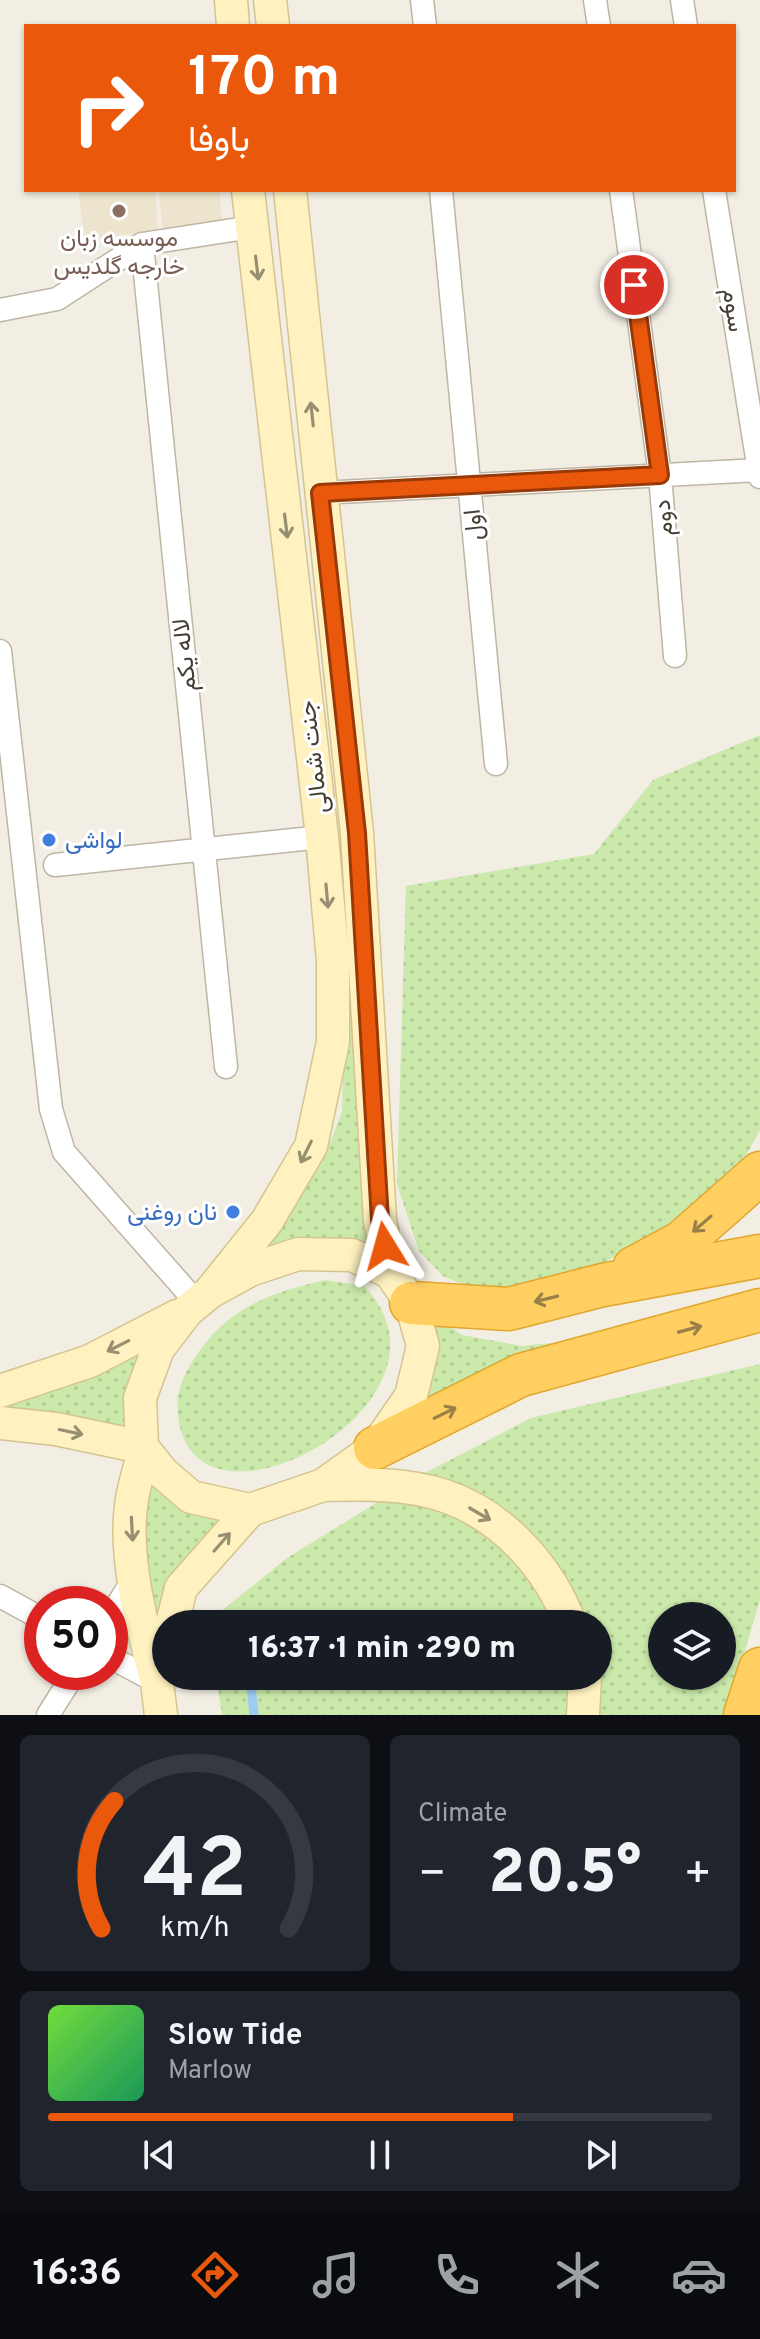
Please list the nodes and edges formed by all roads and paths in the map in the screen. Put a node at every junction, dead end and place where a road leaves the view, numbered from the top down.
1 (231, 0) edge
2 (270, 0) edge
3 (422, 0) edge
4 (595, 0) edge
5 (682, 0) edge
6 (233, 24) edge
7 (273, 24) edge
8 (425, 24) edge
9 (599, 24) edge
10 (686, 24) edge
11 (248, 192) edge
12 (441, 192) edge
13 (621, 192) edge
14 (714, 192) edge
15 (291, 206) edge
16 (252, 227) junction
17 (142, 244) junction
18 (0, 310) edge
19 (759, 470) edge
20 (660, 475) junction
21 (760, 477) edge
22 (469, 484) junction
23 (320, 493) junction
24 (0, 651) edge
25 (675, 656) dead end
26 (496, 764) dead end
27 (322, 837) junction
28 (203, 849) junction
29 (55, 865) dead end
30 (0, 878) edge
31 (23, 878) junction
32 (226, 1067) dead end
33 (760, 1173) edge
34 (760, 1256) edge
35 (603, 1285) junction
36 (400, 1287) junction
37 (198, 1302) junction
38 (760, 1310) edge
39 (0, 1391) edge
40 (0, 1423) edge
41 (375, 1448) junction
42 (143, 1450) junction
43 (323, 1485) junction
44 (250, 1510) junction
45 (134, 1578) junction
46 (128, 1588) edge
47 (0, 1596) edge
48 (24, 1609) edge
49 (176, 1610) edge
50 (563, 1610) edge
51 (152, 1664) edge
52 (128, 1667) edge
53 (760, 1669) edge
54 (152, 1679) edge
55 (64, 1690) edge
56 (158, 1690) edge
57 (584, 1690) edge
58 (48, 1715) edge
59 (161, 1715) edge
60 (583, 1715) edge
61 (745, 1715) edge

1 - 6 main road
2 - 7 main road
3 - 8 street
4 - 9 street
5 - 10 street
11 - 16 main road, جنت شمالی
12 - 22 street, اول
13 - 20 street, دوم
14 - 19 street, سوم
15 - 16 main road
23 -> 15 main road, جنت شمالی
16 - 17 street
16 -> 27 main road, جنت شمالی
17 - 18 street
17 - 28 street, لاله یکم
19 - 20 street
19 - 21 street, سوم
20 - 22 street
20 - 25 street, دوم
22 - 23 street
22 - 26 street, اول
23 - 36 main road, جنت شمالی
24 - 31 street
27 - 28 street
27 -> 37 main road, جنت شمالی
28 - 29 street
28 - 32 street, لاله یکم
30 - 31 street
31 - 37 street
33 -> 35 highway
34 - 35 highway
35 -> 36 highway
36 - 37 main road
36 - 41 main road
37 -> 39 main road
37 - 42 main road
41 -> 38 highway
40 -> 42 main road
41 - 43 main road
42 - 44 main road
42 -> 45 main road
43 - 44 main road
43 -> 50 main road
49 -> 44 main road
45 - 46 street
45 - 51 main road
47 - 48 street
52 - 54 street
53 - 61 highway
55 - 58 street
56 - 59 main road
57 - 60 main road

